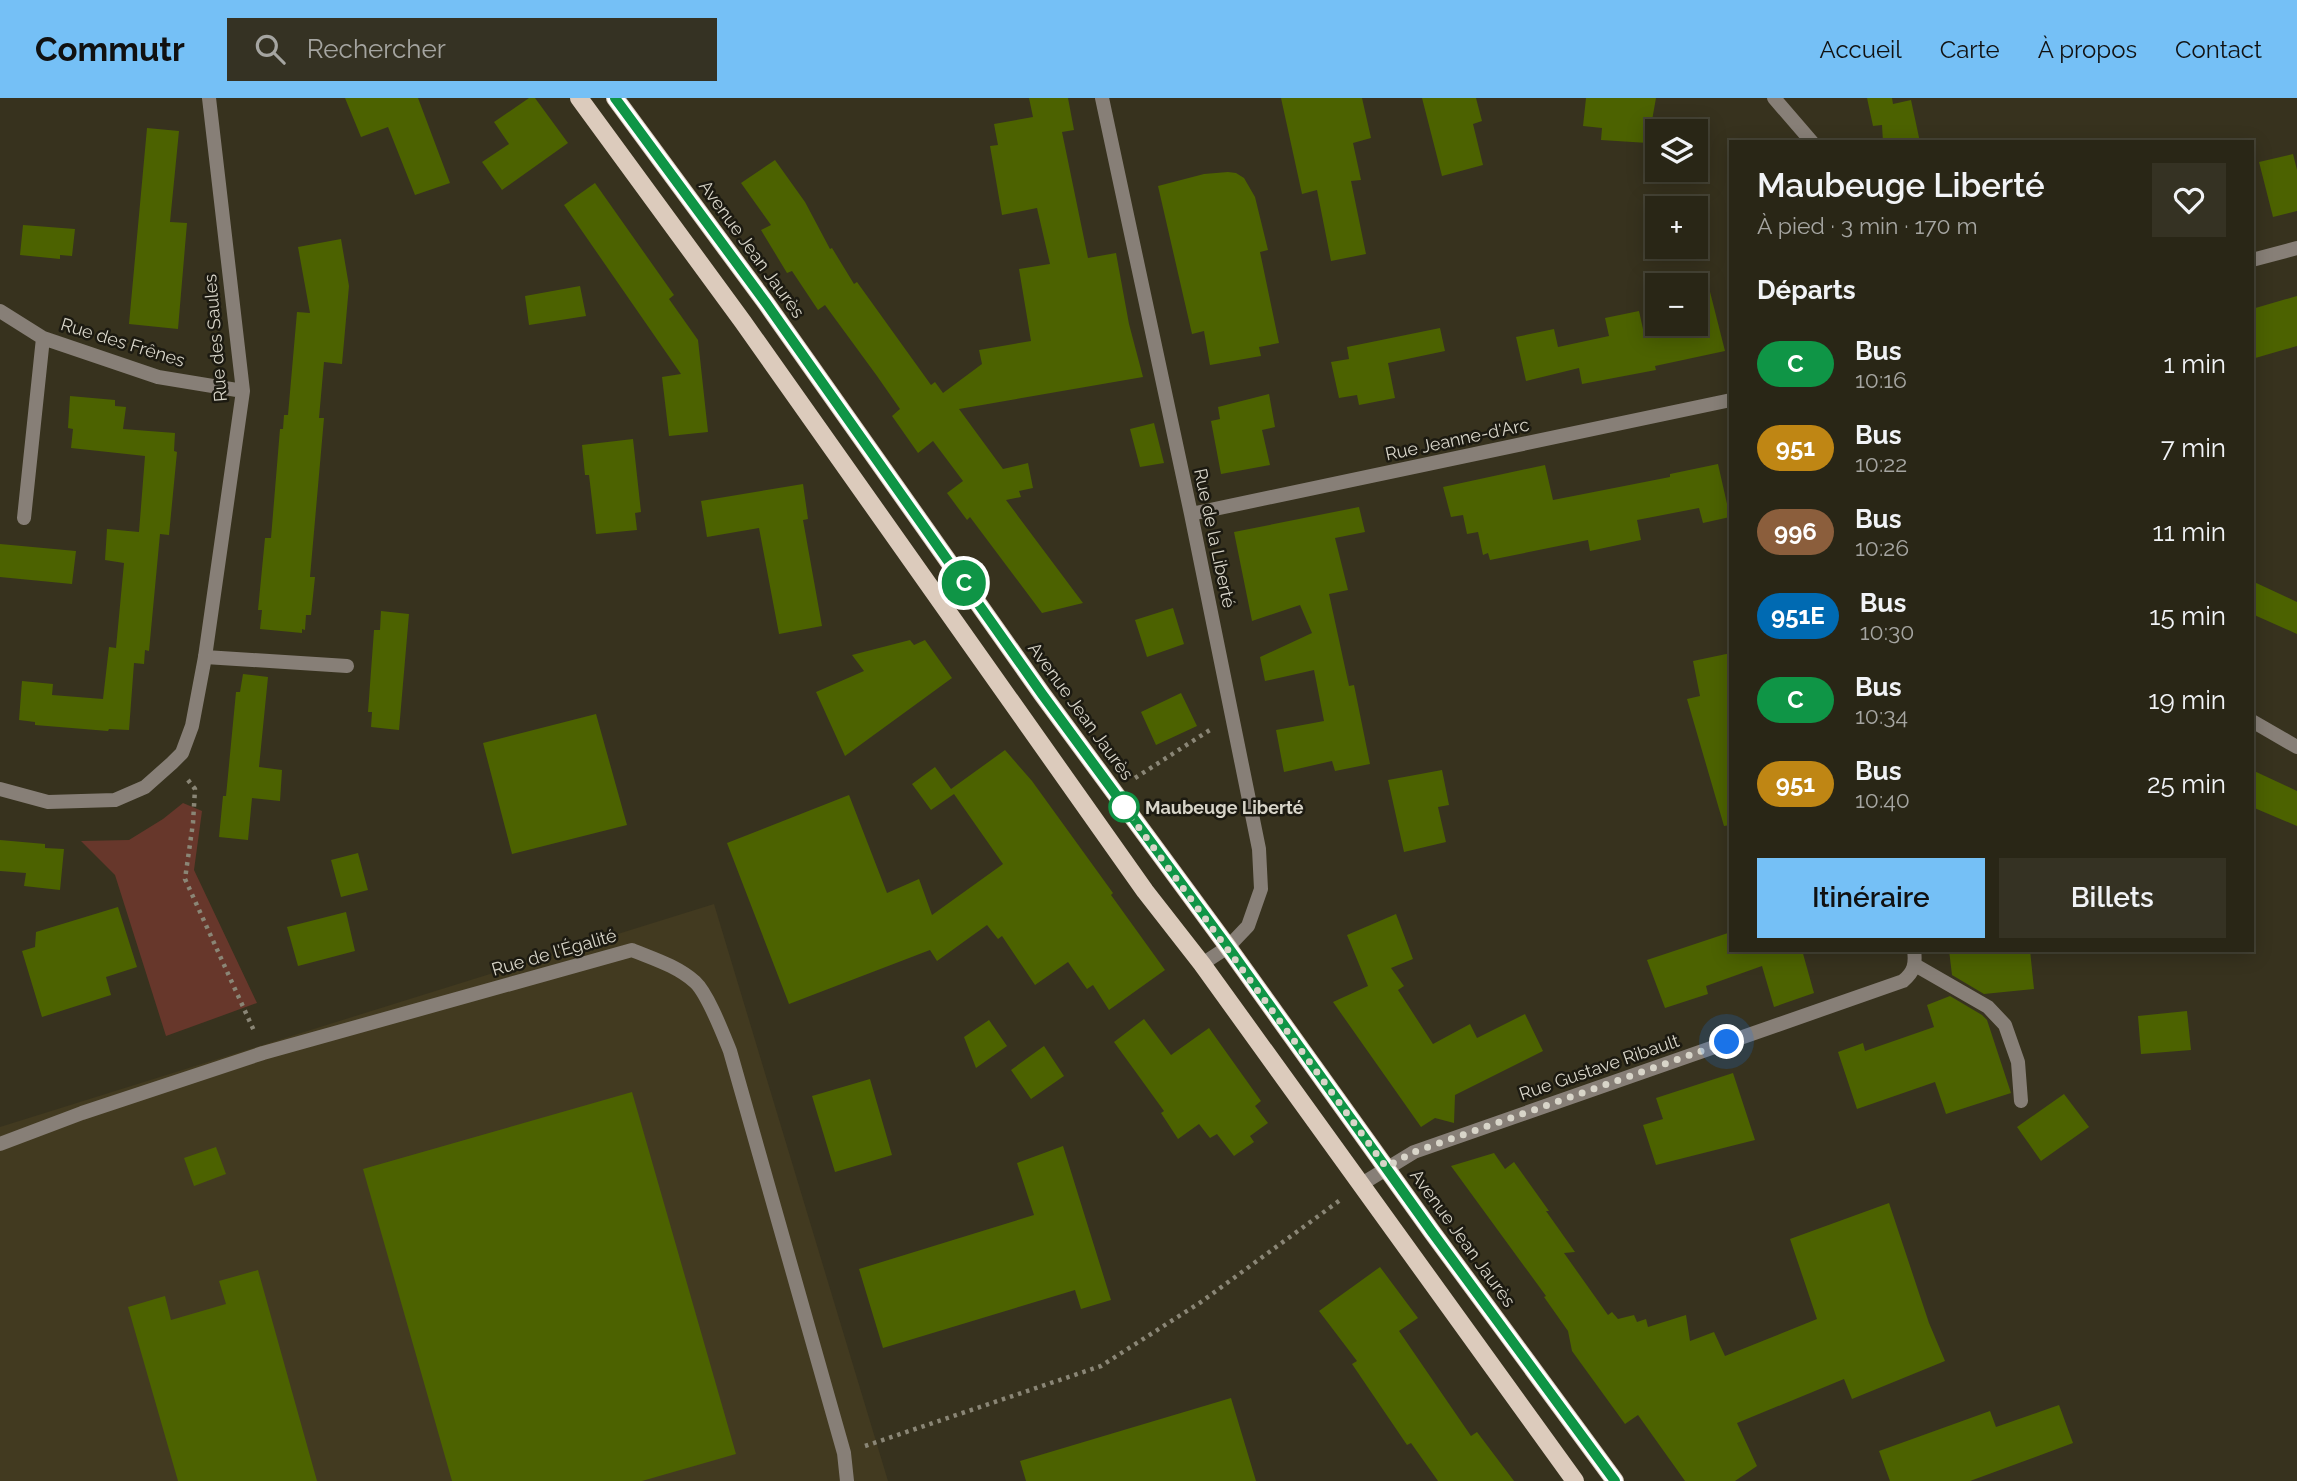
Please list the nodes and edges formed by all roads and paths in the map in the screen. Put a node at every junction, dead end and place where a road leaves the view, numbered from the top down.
1 (209, 98) edge
2 (579, 98) edge
3 (615, 98) edge
4 (1102, 98) edge
5 (1774, 98) edge
6 (1810, 140) edge
7 (2297, 247) edge
8 (2254, 259) edge
9 (0, 311) edge
10 (43, 338) junction
11 (243, 391) junction
12 (1729, 400) edge
13 (1191, 514) junction
14 (24, 518) dead end
15 (205, 657) junction
16 (347, 666) dead end
17 (1231, 716) junction
18 (2254, 722) edge
19 (2297, 747) edge
20 (177, 758) junction
21 (0, 789) edge
22 (1113, 792) junction
23 (1228, 947) junction
24 (1915, 958) edge
25 (1202, 964) junction
26 (264, 1052) junction
27 (2021, 1101) dead end
28 (0, 1144) edge
29 (1386, 1167) junction
30 (1360, 1185) junction
31 (844, 1453) junction
32 (847, 1481) edge
33 (1575, 1481) edge
34 (1615, 1481) edge

1 - 11 street, Rue des Saules
2 - 25 main road
3 - 22 main road, Avenue Jean Jaurès
4 - 13 street, Rue de la Liberté
5 - 6 street
7 - 8 street
9 - 10 street, Rue des Frênes
10 - 11 street, Rue des Frênes
10 - 14 street
11 - 15 street, Rue des Saules
12 - 13 street, Rue Jeanne-d'Arc
13 - 17 street, Rue de la Liberté
15 - 16 street
15 - 20 street, Rue des Saules
17 - 22 path
17 - 23 street, Rue de la Liberté
18 - 19 street
20 - 21 street
20 - 26 path
22 - 23 main road, Avenue Jean Jaurès
23 - 25 street, Rue de la Liberté
23 - 29 main road, Avenue Jean Jaurès
24 - 27 street
24 - 29 street, Rue Gustave Ribault
25 - 30 main road
26 - 28 street, Rue de l'Égalité
26 - 31 street, Rue de l'Égalité
29 - 30 street, Rue Gustave Ribault
29 - 34 main road, Avenue Jean Jaurès
30 - 31 path
30 - 33 main road
31 - 32 street, Rue de l'Égalité

